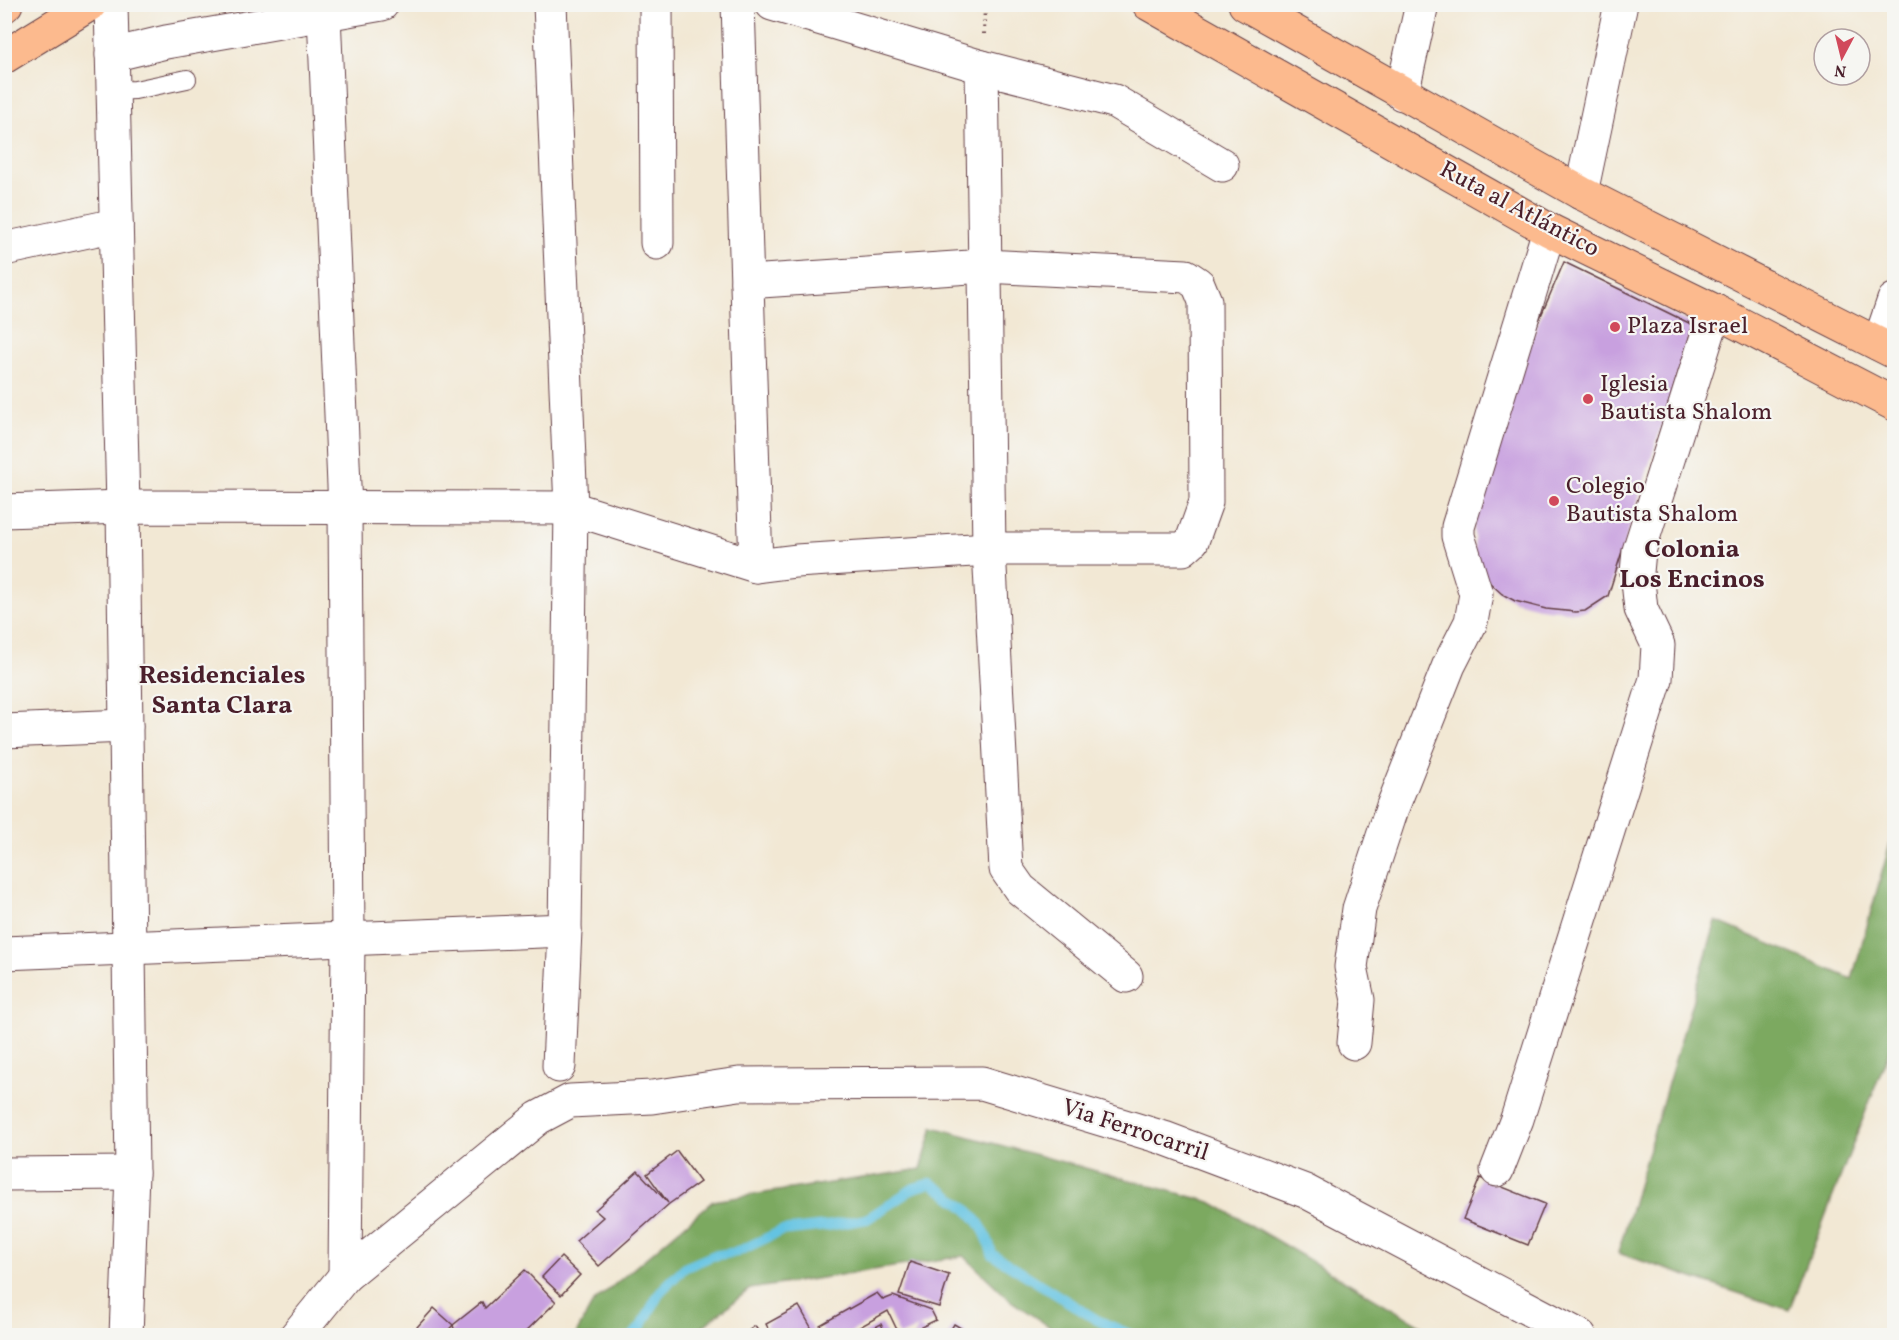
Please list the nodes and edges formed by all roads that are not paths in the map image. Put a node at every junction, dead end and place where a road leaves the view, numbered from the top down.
1 (90, 4) edge
2 (111, 4) edge
3 (382, 4) edge
4 (550, 4) edge
5 (656, 4) edge
6 (738, 4) edge
7 (772, 4) edge
8 (1149, 4) edge
9 (1245, 4) edge
10 (1422, 4) edge
11 (1621, 4) edge
12 (324, 14) junction
13 (112, 55) junction
14 (4, 57) edge
15 (982, 67) junction
16 (187, 79) dead end
17 (113, 91) junction
18 (1402, 94) junction
19 (1222, 165) dead end
20 (1581, 193) junction
21 (116, 225) junction
22 (1549, 230) junction
23 (657, 243) dead end
24 (4, 249) edge
25 (985, 266) junction
26 (747, 282) junction
27 (1894, 300) edge
28 (1715, 311) junction
29 (1887, 348) edge
30 (1894, 404) edge
31 (123, 507) junction
32 (571, 508) junction
33 (345, 509) junction
34 (4, 511) edge
35 (989, 549) junction
36 (756, 566) junction
37 (126, 726) junction
38 (4, 731) edge
39 (565, 930) junction
40 (348, 939) junction
41 (129, 948) junction
42 (4, 953) edge
43 (1126, 976) dead end
44 (1354, 1043) dead end
45 (559, 1066) dead end
46 (1497, 1170) dead end
47 (132, 1173) junction
48 (4, 1174) edge
49 (345, 1275) junction
50 (126, 1335) edge
51 (296, 1335) edge
52 (1580, 1335) edge

1 - 14 highway
2 - 13 street
3 - 12 street
4 - 32 street
5 - 23 street
6 - 26 street
7 - 15 street
8 - 22 highway, Ruta al Atlántico
9 - 18 highway, Ruta al Atlántico
10 - 18 street
11 - 20 street
12 - 13 street
12 - 33 street
13 - 17 street
15 - 19 street
15 - 25 street
16 - 17 lane
17 - 21 street
18 - 20 highway, Ruta al Atlántico
20 - 29 highway, Ruta al Atlántico
21 - 24 street
21 - 31 street
22 - 28 highway, Ruta al Atlántico
22 - 44 street
25 - 26 street
25 - 35 street
25 - 35 street
26 - 36 street
27 - 29 street
28 - 30 highway, Ruta al Atlántico
28 - 46 street
31 - 33 street
31 - 34 street
31 - 37 street
32 - 33 street
32 - 36 street
32 - 39 street
33 - 40 street
35 - 36 street
35 - 43 street
37 - 38 street
37 - 41 street
39 - 40 street
39 - 45 street
40 - 41 street
40 - 49 street
41 - 42 street
41 - 47 street
47 - 48 street
47 - 50 street
49 - 51 street, Via Ferrocarril
49 - 52 street, Via Ferrocarril

